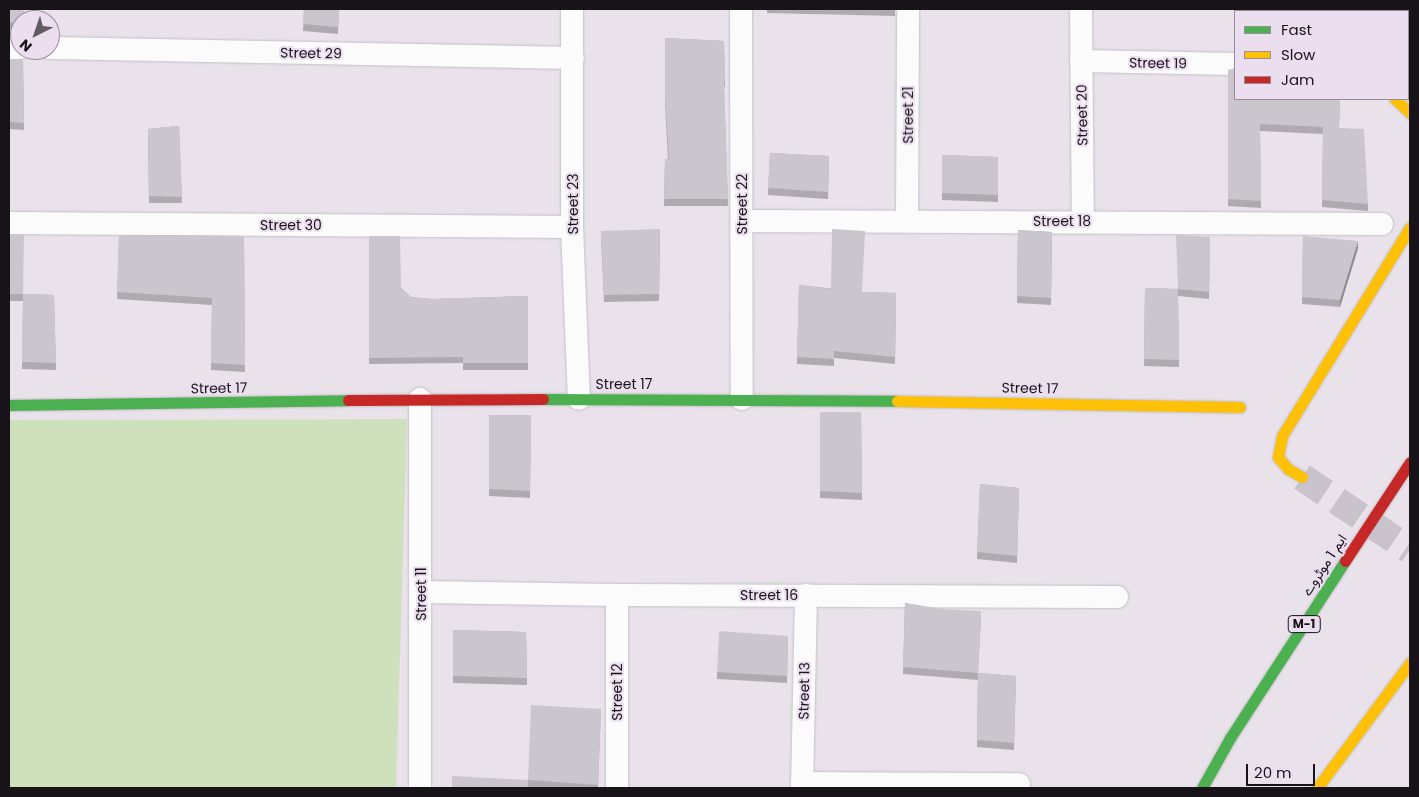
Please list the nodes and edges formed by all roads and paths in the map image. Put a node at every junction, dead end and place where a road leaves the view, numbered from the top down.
1 (572, 9) edge
2 (741, 9) edge
3 (908, 9) edge
4 (1081, 9) edge
5 (60, 48) edge
6 (573, 58) junction
7 (1081, 61) junction
8 (1234, 64) edge
9 (1396, 100) edge
10 (1410, 113) edge
11 (742, 221) junction
12 (1083, 221) junction
13 (907, 222) junction
14 (9, 223) edge
15 (1382, 224) dead end
16 (1410, 226) edge
17 (572, 227) junction
18 (420, 399) junction
19 (578, 399) junction
20 (742, 399) junction
21 (9, 405) edge
22 (1240, 407) dead end
23 (1410, 462) edge
24 (1302, 476) tunnel mouth
25 (421, 592) junction
26 (618, 595) junction
27 (806, 595) junction
28 (1117, 598) dead end
29 (1410, 663) edge
30 (1019, 784) dead end
31 (802, 786) edge
32 (420, 788) edge
33 (618, 788) edge
34 (1202, 788) edge
35 (1316, 788) edge

1 - 6 street, Street 23
2 - 11 street, Street 22
3 - 13 street, Street 21
4 - 7 street, Street 20
5 - 6 street, Street 29
6 - 17 street, Street 23
7 - 8 street, Street 19
7 - 12 street, Street 20
9 - 10 main road
11 - 13 street, Street 18
11 - 20 street, Street 22
12 - 13 street, Street 18
12 - 15 street, Street 18
14 - 17 street, Street 30
16 - 24 main road
17 - 19 street, Street 23
18 - 19 main road, Street 17
18 - 21 main road, Street 17
18 - 25 street, Street 11
19 - 20 main road, Street 17
20 - 22 main road, Street 17
23 - 34 main road, ایم 1 موٹروے / M-1
25 - 26 street, Street 16
25 - 32 street, Street 11
26 - 27 street, Street 16
26 - 33 street, Street 12
27 - 28 street, Street 16
27 - 31 street, Street 13
29 - 35 main road
30 - 31 street

